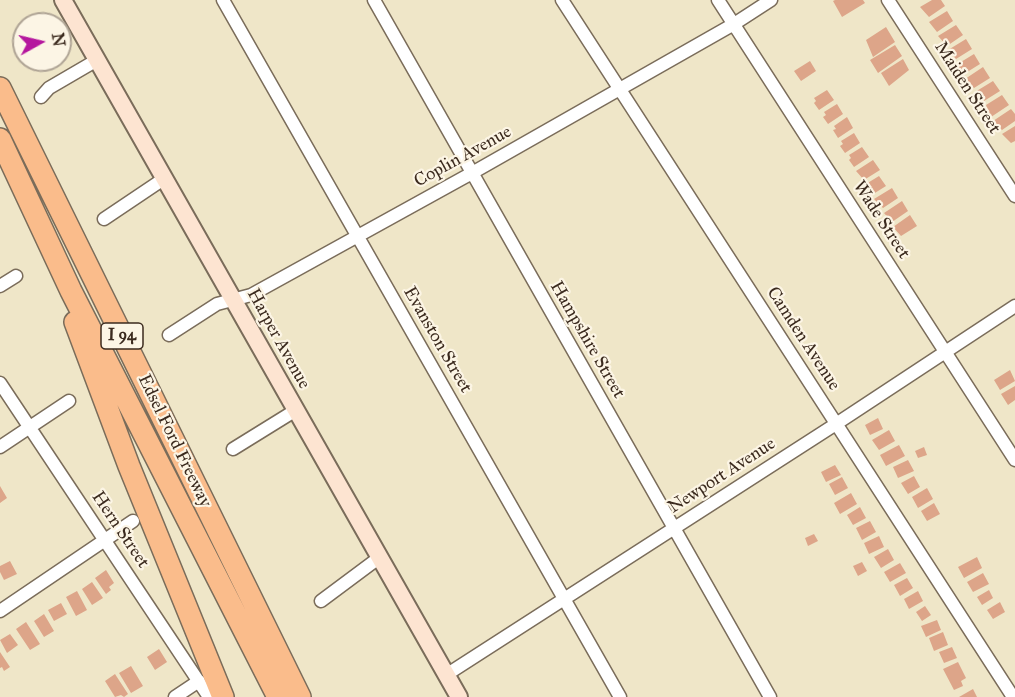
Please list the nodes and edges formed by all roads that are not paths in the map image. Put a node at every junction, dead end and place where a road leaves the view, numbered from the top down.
1 (63, 0) edge
2 (223, 0) edge
3 (374, 0) edge
4 (562, 0) edge
5 (718, 0) edge
6 (771, 0) edge
7 (888, 0) edge
8 (734, 24) junction
9 (97, 60) junction
10 (0, 88) edge
11 (619, 88) junction
12 (41, 97) dead end
13 (0, 139) edge
14 (472, 173) junction
15 (165, 178) junction
16 (1015, 196) edge
17 (104, 219) dead end
18 (357, 236) junction
19 (50, 247) junction
20 (16, 276) dead end
21 (0, 286) edge
22 (234, 300) junction
23 (1015, 306) edge
24 (169, 335) dead end
25 (945, 352) junction
26 (0, 383) edge
27 (69, 400) dead end
28 (296, 410) junction
29 (836, 424) junction
30 (29, 427) junction
31 (0, 447) edge
32 (232, 448) dead end
33 (1015, 460) edge
34 (133, 521) dead end
35 (674, 529) junction
36 (105, 540) junction
37 (380, 557) junction
38 (564, 600) junction
39 (321, 601) dead end
40 (0, 611) edge
41 (446, 675) junction
42 (199, 681) junction
43 (175, 697) edge
44 (209, 697) edge
45 (223, 697) edge
46 (278, 697) edge
47 (300, 697) edge
48 (459, 697) edge
49 (620, 697) edge
50 (770, 697) edge
51 (1013, 697) edge

1 - 9 main road, Harper Avenue
2 - 18 street, Evanston Street
3 - 14 street, Hampshire Street
4 - 11 street, Camden Avenue
5 - 8 street, Wade Street
6 - 8 street, Coplin Avenue
7 - 16 street, Maiden Street
8 - 11 street, Coplin Avenue
8 - 25 street, Wade Street
9 - 12 street
9 - 15 main road, Harper Avenue
10 - 47 highway, Edsel Ford Freeway / I 94
11 - 14 street, Coplin Avenue
11 - 29 street, Camden Avenue
13 - 19 highway, Edsel Ford Freeway / I 94
14 - 18 street, Coplin Avenue
14 - 35 street, Hampshire Street
15 - 17 street
15 - 22 main road, Harper Avenue
18 - 22 street, Coplin Avenue
18 - 38 street, Evanston Street
19 - 45 highway
19 - 46 highway, Edsel Ford Freeway / I 94
20 - 21 street
22 - 24 street, Coplin Avenue
22 - 28 main road, Harper Avenue
23 - 25 street, Newport Avenue
25 - 29 street, Newport Avenue
25 - 33 street, Wade Street
26 - 30 street, Hern Street
27 - 30 street
28 - 32 street
28 - 37 main road, Harper Avenue
29 - 35 street, Newport Avenue
29 - 51 street, Camden Avenue
30 - 31 street
30 - 36 street, Hern Street
34 - 36 street
35 - 38 street, Newport Avenue
35 - 50 street, Hampshire Street
36 - 40 street
36 - 42 street, Hern Street
37 - 39 street
37 - 41 main road, Harper Avenue
38 - 41 street, Newport Avenue
38 - 49 street, Evanston Street
41 - 48 main road, Harper Avenue
42 - 43 street
42 - 44 street, Hern Street

